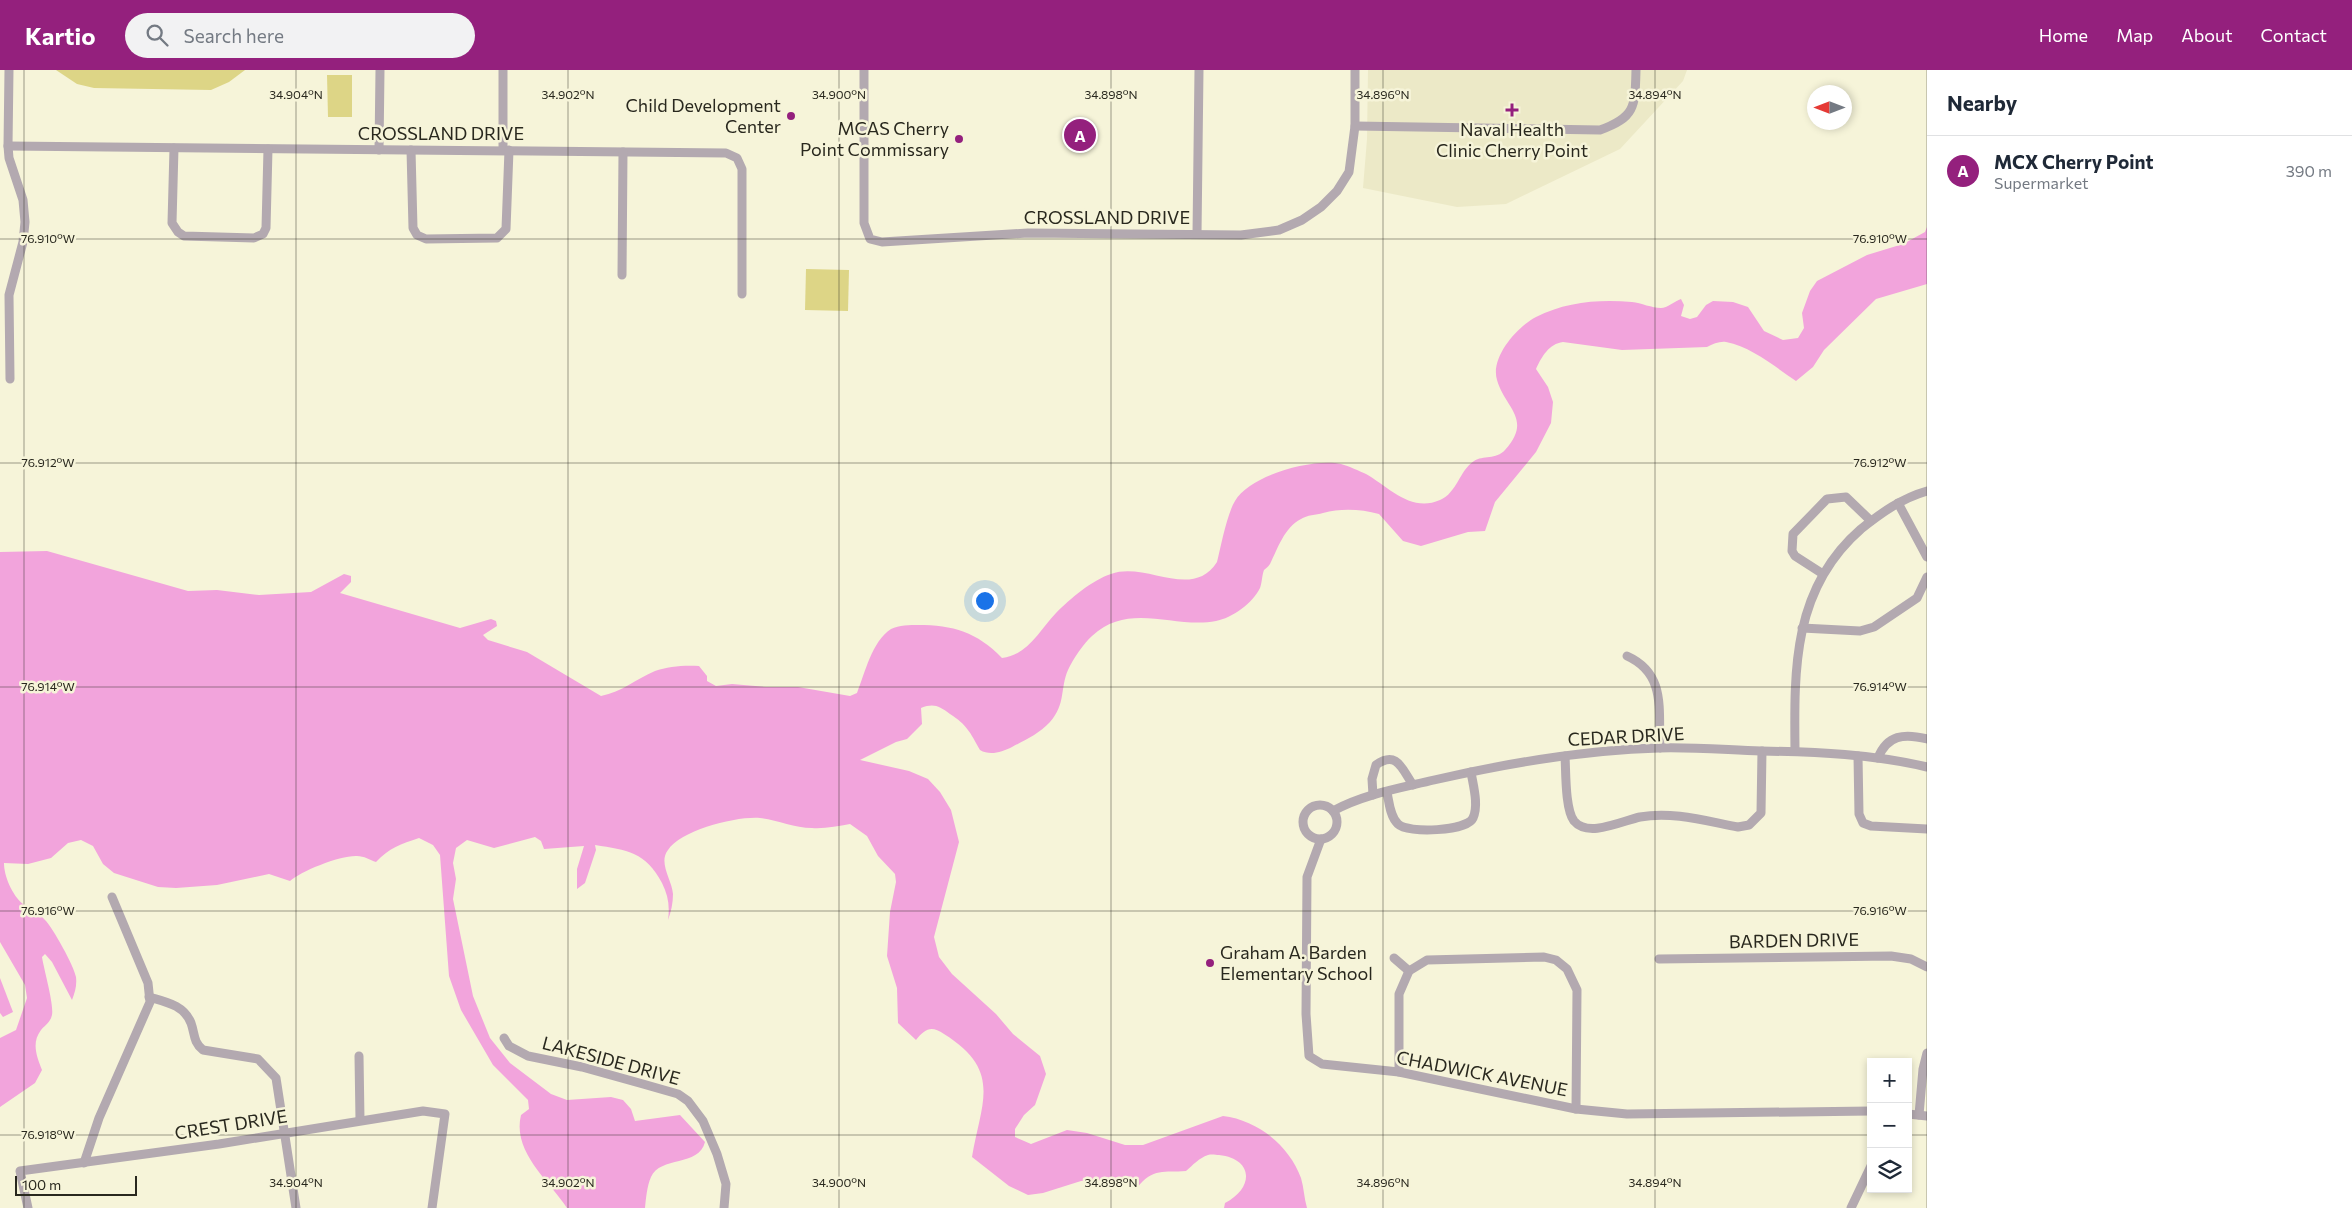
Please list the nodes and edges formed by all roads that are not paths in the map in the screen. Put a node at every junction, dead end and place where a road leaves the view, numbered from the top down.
1 (9, 70) edge
2 (380, 70) edge
3 (503, 70) edge
4 (864, 70) edge
5 (1200, 70) edge
6 (1355, 70) edge
7 (1636, 70) edge
8 (1355, 126) junction
9 (8, 146) junction
10 (174, 148) junction
11 (268, 149) junction
12 (379, 150) junction
13 (411, 150) junction
14 (506, 150) junction
15 (623, 152) junction
16 (1197, 234) junction
17 (622, 275) dead end
18 (742, 294) dead end
19 (10, 379) dead end
20 (1927, 491) edge
21 (1898, 503) junction
22 (1871, 521) junction
23 (1927, 557) edge
24 (1823, 574) junction
25 (1927, 577) edge
26 (1802, 628) junction
27 (1627, 656) dead end
28 (1927, 739) edge
29 (1660, 748) junction
30 (1762, 751) junction
31 (1795, 751) junction
32 (1565, 756) junction
33 (1858, 756) junction
34 (1878, 758) junction
35 (1927, 767) edge
36 (1471, 772) junction
37 (1413, 785) junction
38 (1387, 792) junction
39 (1373, 795) junction
40 (1333, 811) junction
41 (1927, 829) edge
42 (1321, 839) junction
43 (112, 896) dead end
44 (1394, 958) dead end
45 (1659, 959) dead end
46 (1927, 967) edge
47 (1409, 971) junction
48 (150, 996) junction
49 (504, 1038) dead end
50 (1927, 1053) edge
51 (359, 1056) dead end
52 (1399, 1072) junction
53 (1576, 1109) junction
54 (1867, 1112) edge
55 (1923, 1115) edge
56 (360, 1120) junction
57 (283, 1134) junction
58 (84, 1163) junction
59 (1867, 1174) edge
60 (28, 1208) edge
61 (296, 1208) edge
62 (432, 1208) edge
63 (724, 1208) edge
64 (1851, 1208) edge

1 - 9 street
2 - 12 street
3 - 14 street
4 - 16 street, CROSSLAND DRIVE
5 - 16 street
6 - 8 street
7 - 8 street
8 - 16 street, CROSSLAND DRIVE
9 - 10 street, CROSSLAND DRIVE
9 - 19 street
10 - 11 street, CROSSLAND DRIVE
10 - 11 street
11 - 12 street, CROSSLAND DRIVE
12 - 13 street, CROSSLAND DRIVE
13 - 14 street, CROSSLAND DRIVE
13 - 14 street
14 - 15 street, CROSSLAND DRIVE
15 - 17 street
15 - 18 street, CROSSLAND DRIVE
20 - 21 street
21 - 22 street
21 - 23 street
22 - 24 street
22 - 24 street
24 - 26 street
25 - 26 street
26 - 31 street
27 - 29 street
28 - 34 street
29 - 30 street, CEDAR DRIVE
29 - 32 street, CEDAR DRIVE
30 - 31 street, CEDAR DRIVE
30 - 32 street
31 - 33 street, CEDAR DRIVE
32 - 36 street, CEDAR DRIVE
33 - 34 street, CEDAR DRIVE
33 - 41 street
34 - 35 street, CEDAR DRIVE
36 - 37 street, CEDAR DRIVE
36 - 38 street
37 - 38 street, CEDAR DRIVE
37 - 39 street
38 - 39 street, CEDAR DRIVE
39 - 40 street, CEDAR DRIVE
40 - 42 street
40 - 42 street
42 - 52 street, CHADWICK AVENUE
43 - 48 street
44 - 47 street
45 - 46 street, BARDEN DRIVE
47 - 52 street
47 - 53 street
48 - 57 street
48 - 58 street
49 - 63 street, LAKESIDE DRIVE
50 - 55 street
51 - 56 street
52 - 53 street, CHADWICK AVENUE
53 - 54 street, CHADWICK AVENUE
56 - 57 street, CREST DRIVE
56 - 62 street, CREST DRIVE
57 - 58 street, CREST DRIVE
57 - 61 street
58 - 60 street, CREST DRIVE
59 - 64 street

